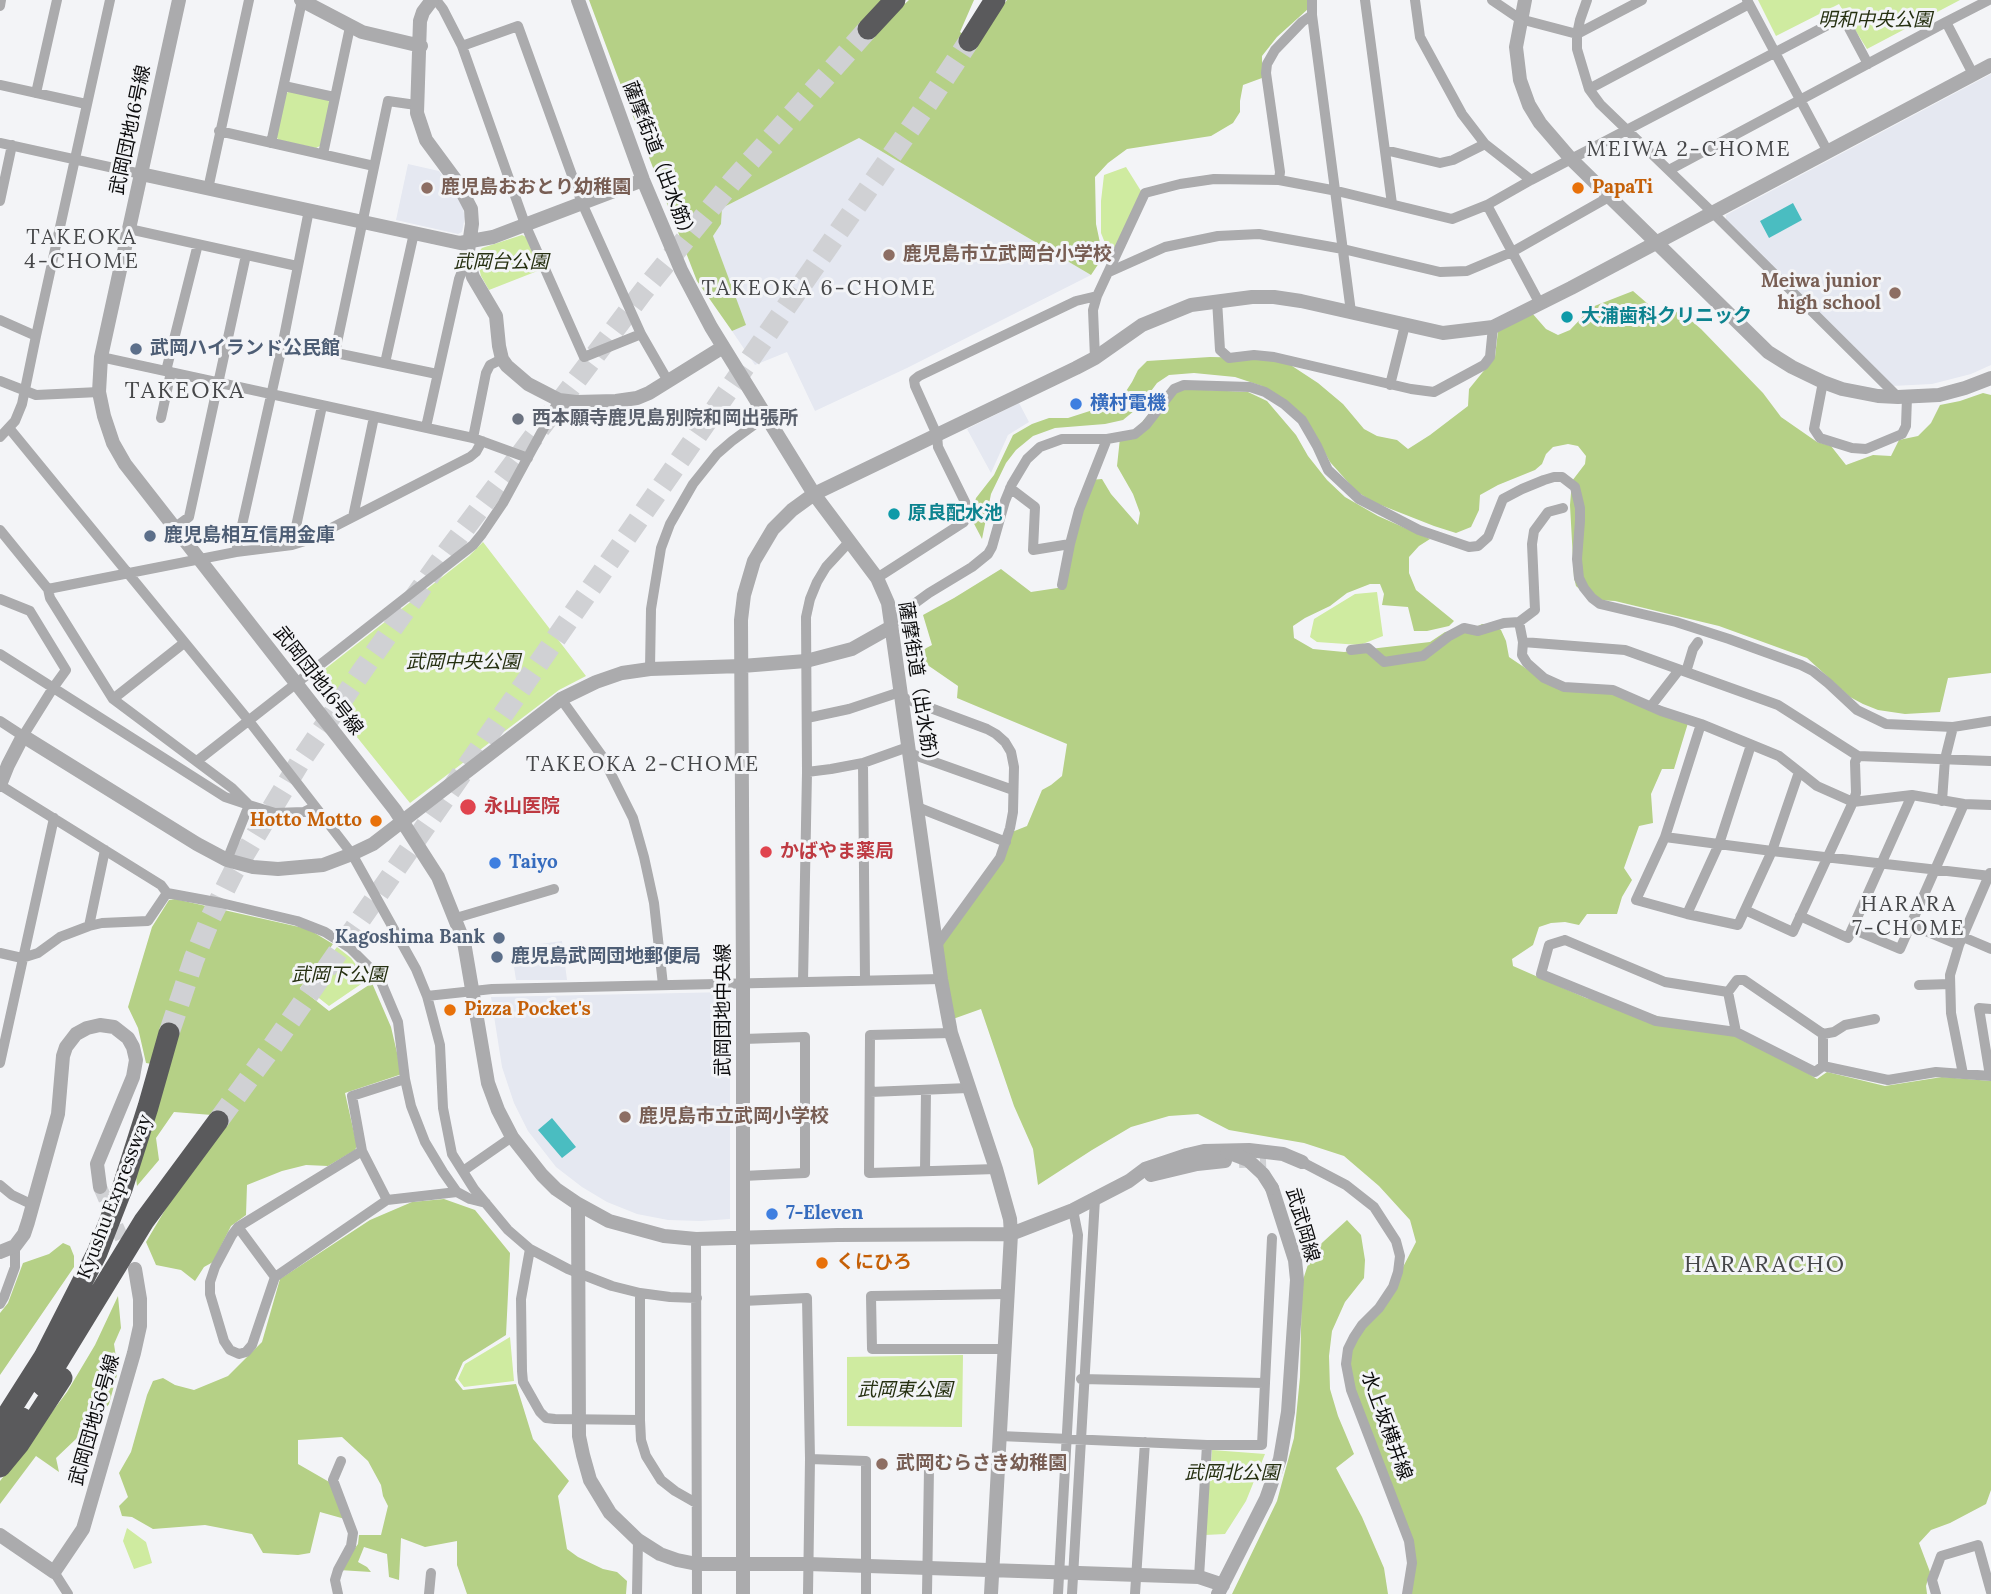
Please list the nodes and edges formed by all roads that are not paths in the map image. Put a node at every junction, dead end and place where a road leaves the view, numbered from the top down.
1 (1, 0) edge
2 (57, 0) edge
3 (110, 0) edge
4 (179, 0) edge
5 (248, 0) edge
6 (301, 0) edge
7 (434, 0) edge
8 (578, 0) edge
9 (895, 0) edge
10 (995, 0) edge
11 (1312, 0) edge
12 (1365, 0) edge
13 (1415, 0) edge
14 (1492, 0) edge
15 (1525, 0) edge
16 (1587, 0) edge
17 (1642, 0) edge
18 (1989, 0) edge
19 (1748, 2) edge
20 (0, 6) edge
21 (1312, 15) junction
22 (1520, 19) junction
23 (1946, 22) junction
24 (350, 27) junction
25 (868, 29) tunnel mouth
26 (1577, 34) junction
27 (969, 41) tunnel mouth
28 (421, 46) junction
29 (462, 46) junction
30 (1775, 52) junction
31 (1868, 64) junction
32 (1991, 65) edge
33 (1973, 74) junction
34 (0, 85) edge
35 (284, 86) junction
36 (1589, 89) junction
37 (36, 93) junction
38 (334, 97) junction
39 (1800, 100) junction
40 (86, 104) junction
41 (416, 105) junction
42 (1628, 130) junction
43 (219, 131) junction
44 (0, 143) edge
45 (271, 143) junction
46 (1485, 144) junction
47 (12, 145) junction
48 (1385, 150) junction
49 (1828, 152) junction
50 (323, 154) junction
51 (75, 159) junction
52 (1571, 159) junction
53 (374, 166) junction
54 (1669, 170) junction
55 (141, 174) junction
56 (643, 180) junction
57 (1279, 180) junction
58 (1531, 180) junction
59 (208, 189) junction
60 (1337, 191) junction
61 (1609, 197) junction
62 (0, 201) edge
63 (582, 203) junction
64 (1392, 204) junction
65 (1487, 205) junction
66 (309, 211) junction
67 (1713, 213) junction
68 (363, 222) junction
69 (525, 224) junction
70 (129, 229) junction
71 (414, 233) junction
72 (470, 243) junction
73 (1656, 243) junction
74 (198, 244) junction
75 (1343, 248) junction
76 (1512, 251) junction
77 (246, 255) junction
78 (467, 258) junction
79 (297, 266) junction
80 (1109, 272) junction
81 (1097, 296) junction
82 (1217, 300) junction
83 (1540, 304) junction
84 (1351, 312) junction
85 (0, 320) edge
86 (1405, 325) junction
87 (1493, 327) junction
88 (641, 334) junction
89 (36, 336) junction
90 (283, 342) junction
91 (723, 347) junction
92 (335, 352) junction
93 (102, 357) junction
94 (1095, 358) junction
95 (502, 359) junction
96 (385, 363) junction
97 (169, 371) junction
98 (437, 374) junction
99 (1991, 378) edge
100 (0, 381) edge
101 (668, 382) junction
102 (1823, 382) junction
103 (219, 383) junction
104 (1390, 384) junction
105 (24, 391) junction
106 (99, 392) junction
107 (270, 394) junction
108 (1903, 397) junction
109 (559, 400) junction
110 (323, 405) junction
111 (766, 416) junction
112 (374, 417) junction
113 (161, 418) dead end
114 (9, 428) junction
115 (426, 428) junction
116 (937, 435) junction
117 (0, 437) edge
118 (1107, 439) junction
119 (477, 440) junction
120 (528, 458) junction
121 (1010, 488) junction
122 (814, 494) junction
123 (1563, 508) dead end
124 (353, 517) junction
125 (174, 528) junction
126 (0, 530) edge
127 (850, 541) junction
128 (1070, 544) junction
129 (292, 545) junction
130 (236, 552) junction
131 (198, 559) junction
132 (128, 573) junction
133 (877, 578) junction
134 (1062, 585) dead end
135 (48, 589) junction
136 (0, 599) edge
137 (1519, 622) junction
138 (891, 627) junction
139 (1523, 642) junction
140 (1698, 642) dead end
141 (184, 643) junction
142 (1351, 650) dead end
143 (0, 654) edge
144 (806, 661) junction
145 (741, 666) junction
146 (650, 668) junction
147 (1682, 671) junction
148 (296, 684) junction
149 (53, 688) junction
150 (900, 695) junction
151 (113, 699) junction
152 (561, 699) junction
153 (1651, 706) junction
154 (807, 718) junction
155 (0, 721) edge
156 (249, 721) junction
157 (1991, 721) edge
158 (1701, 724) junction
159 (1953, 727) junction
160 (23, 737) junction
161 (1751, 745) junction
162 (909, 750) junction
163 (1858, 757) junction
164 (1945, 759) junction
165 (197, 761) junction
166 (1991, 761) edge
167 (863, 763) junction
168 (807, 772) junction
169 (1799, 772) junction
170 (0, 785) edge
171 (1013, 790) junction
172 (1912, 795) junction
173 (1942, 801) junction
174 (1853, 802) junction
175 (249, 804) junction
176 (1964, 804) junction
177 (1991, 805) edge
178 (314, 807) junction
179 (917, 807) junction
180 (54, 818) junction
181 (403, 821) junction
182 (1665, 837) junction
183 (1006, 842) junction
184 (1719, 844) junction
185 (105, 850) junction
186 (1772, 852) junction
187 (352, 854) junction
188 (1827, 858) junction
189 (227, 860) junction
190 (1880, 864) junction
191 (1936, 871) junction
192 (1990, 874) edge
193 (554, 889) dead end
194 (167, 893) junction
195 (1745, 910) junction
196 (1687, 914) junction
197 (1800, 916) junction
198 (456, 918) junction
199 (1911, 925) junction
200 (89, 926) junction
201 (1852, 929) junction
202 (1961, 941) junction
203 (937, 945) junction
204 (1991, 949) edge
205 (0, 953) edge
206 (22, 958) junction
207 (941, 979) junction
208 (865, 980) junction
209 (803, 982) junction
210 (743, 984) junction
211 (1950, 984) junction
212 (663, 985) junction
213 (1919, 985) dead end
214 (473, 990) junction
215 (1728, 992) junction
216 (427, 996) junction
217 (1991, 1009) edge
218 (1875, 1019) dead end
219 (1736, 1032) junction
220 (169, 1033) tunnel mouth
221 (951, 1033) junction
222 (1823, 1034) junction
223 (743, 1039) junction
224 (0, 1063) edge
225 (1823, 1066) junction
226 (1963, 1074) junction
227 (1991, 1076) edge
228 (405, 1079) junction
229 (968, 1088) junction
230 (926, 1090) junction
231 (870, 1091) junction
232 (148, 1107) junction
233 (218, 1121) tunnel mouth
234 (512, 1137) junction
235 (362, 1151) junction
236 (1226, 1156) junction
237 (1266, 1160) tunnel mouth
238 (1302, 1162) junction
239 (996, 1169) junction
240 (463, 1171) junction
241 (925, 1171) junction
242 (743, 1176) junction
243 (0, 1185) edge
244 (100, 1186) tunnel mouth
245 (457, 1192) junction
246 (1095, 1199) junction
247 (387, 1200) junction
248 (486, 1203) junction
249 (578, 1204) junction
250 (33, 1205) junction
251 (1073, 1210) junction
252 (238, 1227) junction
253 (1012, 1234) junction
254 (743, 1238) junction
255 (1272, 1238) dead end
256 (696, 1239) junction
257 (15, 1246) junction
258 (530, 1249) junction
259 (0, 1252) edge
260 (135, 1269) tunnel mouth
261 (579, 1274) junction
262 (275, 1277) junction
263 (640, 1293) junction
264 (1007, 1294) junction
265 (697, 1298) junction
266 (743, 1301) junction
267 (0, 1304) edge
268 (1004, 1349) junction
269 (1070, 1378) junction
270 (1085, 1379) junction
271 (1264, 1383) junction
272 (0, 1402) edge
273 (640, 1420) junction
274 (579, 1421) junction
275 (1000, 1436) junction
276 (7, 1439) edge
277 (1067, 1439) junction
278 (1081, 1439) junction
279 (1145, 1442) junction
280 (1207, 1445) junction
281 (810, 1459) junction
282 (341, 1461) dead end
283 (0, 1467) edge
284 (929, 1468) dead end
285 (696, 1503) junction
286 (0, 1535) edge
287 (638, 1541) junction
288 (697, 1564) junction
289 (743, 1564) junction
290 (808, 1564) junction
291 (865, 1567) junction
292 (928, 1569) junction
293 (993, 1570) junction
294 (1066, 1572) junction
295 (431, 1573) dead end
296 (1136, 1575) junction
297 (57, 1577) junction
298 (1199, 1577) junction
299 (1223, 1584) edge
300 (1991, 1592) edge
301 (60, 1594) edge
302 (68, 1594) edge
303 (338, 1594) edge
304 (429, 1594) edge
305 (637, 1594) edge
306 (697, 1594) edge
307 (743, 1594) edge
308 (808, 1594) edge
309 (866, 1594) edge
310 (928, 1594) edge
311 (991, 1594) edge
312 (1058, 1594) edge
313 (1072, 1594) edge
314 (1135, 1594) edge
315 (1408, 1594) edge
316 (1936, 1594) edge

1 - 20 street
2 - 37 street
3 - 40 street
4 - 55 street, 武岡団地16号線
5 - 43 street
6 - 24 street
6 - 35 street
7 - 28 street
7 - 29 street
8 - 56 street, 薩摩街道（出水筋）
9 - 25 highway
10 - 27 highway
11 - 21 street
12 - 48 street
13 - 46 street
14 - 22 street
15 - 22 street
16 - 26 street
17 - 26 street
18 - 23 street
19 - 30 street
19 - 36 street
21 - 57 street
21 - 60 street
22 - 26 street
22 - 52 street
23 - 31 street
23 - 33 street
24 - 28 street
24 - 38 street
26 - 36 street
28 - 41 street
29 - 63 street
29 - 69 street
30 - 31 street
30 - 39 street
30 - 42 street
31 - 39 street
32 - 33 street, 武岡団地中央線
33 - 49 street, 武岡団地中央線
34 - 37 street
35 - 38 street
35 - 45 street
36 - 42 street
37 - 40 street
38 - 50 street
39 - 49 street
39 - 54 street
40 - 51 street
41 - 53 street
41 - 72 street
42 - 52 street
42 - 54 street
43 - 45 street
43 - 59 street
44 - 47 street
45 - 50 street
46 - 48 street
46 - 58 street
47 - 51 street
47 - 62 street
48 - 64 street
49 - 67 street, 武岡団地中央線
50 - 53 street
51 - 55 street
51 - 89 street
52 - 58 street
52 - 61 street
53 - 68 street
54 - 67 street
55 - 59 street
55 - 70 street, 武岡団地16号線
56 - 63 street
56 - 91 street, 薩摩街道（出水筋）
57 - 60 street
57 - 80 street
58 - 65 street
59 - 66 street
60 - 64 street
60 - 75 street
61 - 73 street
61 - 76 street
63 - 69 street
63 - 88 street
64 - 65 street
65 - 76 street
66 - 68 street
66 - 79 street
67 - 73 street, 武岡団地中央線
67 - 108 street
68 - 71 street
68 - 92 street
69 - 72 street
69 - 88 street
70 - 74 street
70 - 93 street, 武岡団地16号線
71 - 72 street
71 - 96 street
72 - 78 street
73 - 83 street, 武岡団地中央線
73 - 102 street
74 - 77 street
74 - 97 street
75 - 76 street
75 - 80 street
75 - 84 street
76 - 83 street
77 - 79 street
77 - 103 street
78 - 95 street
78 - 98 street
79 - 90 street
80 - 81 street
81 - 94 street
81 - 116 street
82 - 84 street, 武岡団地中央線
82 - 94 street, 武岡団地中央線
82 - 104 street
83 - 87 street, 武岡団地中央線
84 - 86 street, 武岡団地中央線
85 - 89 street
86 - 87 street, 武岡団地中央線
86 - 104 street
87 - 104 street
88 - 101 street
89 - 105 street
90 - 92 street
90 - 107 street
91 - 101 street
91 - 111 street, 薩摩街道（出水筋）
92 - 96 street
93 - 97 street
93 - 106 street, 武岡団地16号線
94 - 116 street, 武岡団地中央線
95 - 109 street
95 - 119 street
96 - 98 street
97 - 103 street
97 - 113 street
98 - 115 street
99 - 108 street
100 - 105 street
101 - 109 street
102 - 108 street
102 - 108 street
103 - 107 street
103 - 125 street
105 - 106 street
105 - 114 street
106 - 125 street, 武岡団地16号線
107 - 110 street
107 - 130 street
109 - 120 street
110 - 112 street
110 - 129 street
111 - 122 street, 薩摩街道（出水筋）
111 - 146 street
112 - 115 street
112 - 124 street
114 - 117 street
114 - 132 street
115 - 119 street
116 - 122 street, 武岡団地中央線
116 - 133 street
118 - 121 street
118 - 128 street
118 - 159 street
119 - 120 street
119 - 124 street
120 - 148 street
121 - 128 street
121 - 138 street
122 - 127 street, 薩摩街道（出水筋）
122 - 145 street, 武岡団地中央線
123 - 137 street
124 - 129 street
125 - 131 street, 武岡団地16号線
126 - 135 street
127 - 133 street, 薩摩街道（出水筋）
127 - 144 street
128 - 134 street
129 - 130 street
130 - 131 street
131 - 132 street
131 - 148 street, 武岡団地16号線
132 - 135 street
132 - 141 street
133 - 138 street, 薩摩街道（出水筋）
135 - 151 street
136 - 149 street
137 - 139 street
137 - 142 street
138 - 144 street
138 - 150 street, 薩摩街道（出水筋）
139 - 147 street
139 - 153 street
140 - 147 street
141 - 151 street
141 - 156 street
143 - 149 street
144 - 145 street
144 - 154 street
145 - 146 street
145 - 210 street, 武岡団地中央線
146 - 152 street
147 - 153 street
147 - 163 street
148 - 156 street
148 - 181 street, 武岡団地16号線
149 - 160 street
149 - 175 street
150 - 154 street
150 - 162 street, 薩摩街道（出水筋）
150 - 171 street
151 - 165 street
152 - 181 street
152 - 212 street
153 - 158 street
154 - 168 street
155 - 160 street
156 - 165 street
156 - 178 street
157 - 159 street
158 - 161 street
158 - 182 street
159 - 164 street
160 - 170 street
160 - 189 street
161 - 169 street
161 - 184 street
162 - 167 street
162 - 171 street
162 - 179 street, 薩摩街道（出水筋）
163 - 164 street
163 - 174 street
164 - 166 street
164 - 173 street
165 - 175 street
167 - 168 street
167 - 208 street
168 - 209 street
169 - 174 street
169 - 186 street
170 - 180 street
171 - 183 street
172 - 173 street
172 - 174 street
172 - 190 street
173 - 176 street
174 - 188 street
175 - 178 street
175 - 189 street
176 - 177 street
176 - 191 street
178 - 187 street
179 - 183 street
179 - 203 street, 薩摩街道（出水筋）
180 - 185 street
180 - 206 street
181 - 187 street
181 - 198 street, 武岡団地16号線
182 - 184 street
182 - 196 street
183 - 203 street
184 - 186 street
184 - 196 street
185 - 194 street
185 - 200 street
186 - 188 street
186 - 195 street
187 - 189 street
187 - 216 street
188 - 190 street
188 - 197 street
190 - 191 street
190 - 201 street
191 - 192 street
191 - 199 street
192 - 202 street
193 - 198 street
194 - 200 street
194 - 228 street
195 - 196 street
195 - 197 street
197 - 201 street
198 - 214 street, 武岡団地16号線
199 - 201 street
199 - 202 street
200 - 206 street
202 - 204 street
202 - 211 street
203 - 207 street, 薩摩街道（出水筋）
205 - 206 street
206 - 224 street
207 - 208 street
207 - 221 street, 薩摩街道（出水筋）
208 - 209 street
209 - 210 street
210 - 212 street
210 - 223 street, 武岡団地中央線
211 - 213 street
211 - 226 street
212 - 214 street
214 - 216 street
214 - 234 street, 武岡団地16号線
215 - 219 street
215 - 219 street
215 - 222 street
216 - 240 street
217 - 227 street
218 - 222 street
219 - 225 street
220 - 232 highway, Kyushu Expressway
221 - 229 street, 薩摩街道（出水筋）
221 - 231 street
222 - 225 street
223 - 242 street, 武岡団地中央線
223 - 242 street
225 - 226 street
226 - 227 street
228 - 235 street
228 - 245 street
229 - 230 street
229 - 239 street, 薩摩街道（出水筋）
230 - 231 street
230 - 241 street
231 - 241 street
232 - 272 highway
232 - 276 highway, Kyushu Expressway
233 - 276 highway, Kyushu Expressway
234 - 240 street
234 - 249 street, 武岡団地16号線
235 - 247 street
235 - 252 street
236 - 238 street
236 - 246 street
236 - 299 street, 武武岡線, bridge
237 - 238 street
238 - 315 street, 水上坂横井線
239 - 241 street
239 - 253 street, 薩摩街道（出水筋）
240 - 248 street
242 - 254 street, 武岡団地中央線
243 - 250 street
244 - 250 street
245 - 247 street
245 - 248 street
246 - 251 street
246 - 270 street
247 - 262 street
248 - 258 street
249 - 256 street, 武岡団地16号線
249 - 261 street
250 - 257 street
251 - 253 street
251 - 269 street
252 - 262 street
252 - 262 street
253 - 254 street, 武岡団地16号線
253 - 264 street, 薩摩街道（出水筋）
254 - 256 street, 武岡団地16号線
254 - 266 street, 武岡団地中央線
255 - 271 street
256 - 265 street
257 - 259 street
257 - 267 street
258 - 261 street
258 - 274 street
260 - 297 street, 武岡団地56号線
261 - 263 street
261 - 274 street
263 - 265 street
263 - 273 street
264 - 268 street, 薩摩街道（出水筋）
264 - 268 street
265 - 285 street
266 - 281 street
266 - 289 street, 武岡団地中央線
268 - 275 street, 薩摩街道（出水筋）
269 - 270 street
269 - 277 street
270 - 271 street
270 - 278 street
271 - 280 street
273 - 274 street
273 - 285 street
274 - 287 street
275 - 277 street
275 - 293 street, 薩摩街道（出水筋）
276 - 283 highway
277 - 278 street
277 - 294 street
278 - 279 street
278 - 294 street
279 - 280 street
279 - 296 street
280 - 298 street
281 - 290 street
281 - 291 street
282 - 303 street
284 - 292 street
285 - 288 street
286 - 297 street
287 - 288 street
287 - 305 street
288 - 289 street
288 - 306 street
289 - 290 street
289 - 307 street, 武岡団地中央線
290 - 291 street
290 - 308 street
291 - 292 street
291 - 309 street
292 - 293 street
292 - 310 street
293 - 294 street
293 - 311 street, 薩摩街道（出水筋）
294 - 296 street
294 - 312 street
294 - 313 street
295 - 304 street
296 - 298 street
296 - 314 street
297 - 301 street
297 - 302 street
298 - 299 street
300 - 316 street

